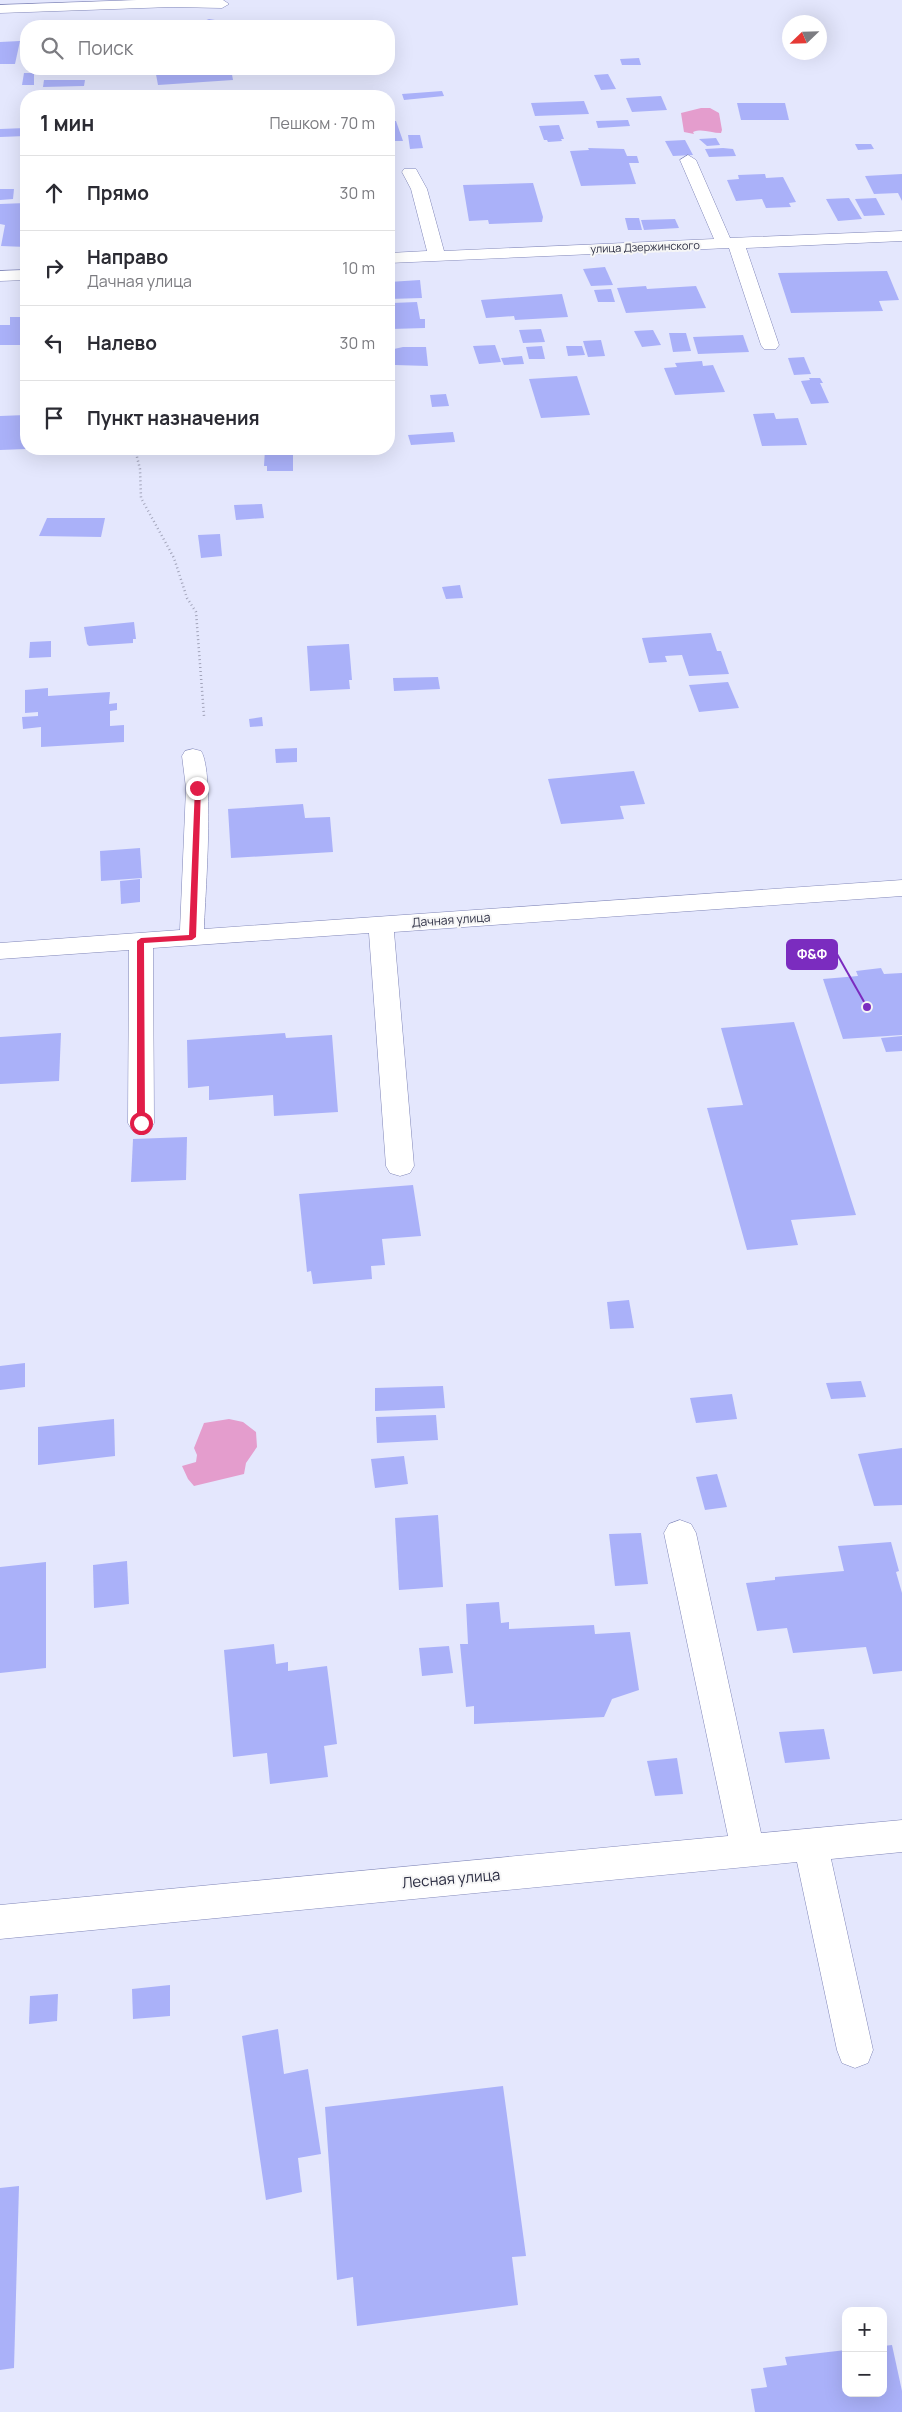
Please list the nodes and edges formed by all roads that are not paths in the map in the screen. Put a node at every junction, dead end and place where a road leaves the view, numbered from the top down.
1 (172, 1) edge
2 (222, 4) dead end
3 (0, 9) edge
4 (688, 160) dead end
5 (410, 172) dead end
6 (902, 236) edge
7 (730, 244) junction
8 (436, 256) junction
9 (395, 258) edge
10 (20, 275) edge
11 (0, 276) edge
12 (770, 346) dead end
13 (193, 756) road end
14 (902, 888) edge
15 (380, 924) junction
16 (192, 937) junction
17 (141, 941) junction
18 (0, 951) edge
19 (141, 1123) dead end
20 (400, 1166) dead end
21 (680, 1533) dead end
22 (902, 1836) edge
23 (811, 1844) junction
24 (748, 1851) junction
25 (0, 1922) edge
26 (855, 2050) dead end

1 - 2 street
1 - 3 street
4 - 7 street
5 - 8 street
6 - 7 street, улица Дзержинского
7 - 8 street, улица Дзержинского
7 - 12 street
8 - 9 street, улица Дзержинского
10 - 11 street
13 - 16 street
14 - 15 street, Дачная улица
15 - 16 street, Дачная улица
15 - 20 street
16 - 17 street, Дачная улица
17 - 18 street, Дачная улица
17 - 19 street
21 - 24 street
22 - 23 street, Лесная улица
23 - 24 street, Лесная улица
23 - 26 street
24 - 25 street, Лесная улица

